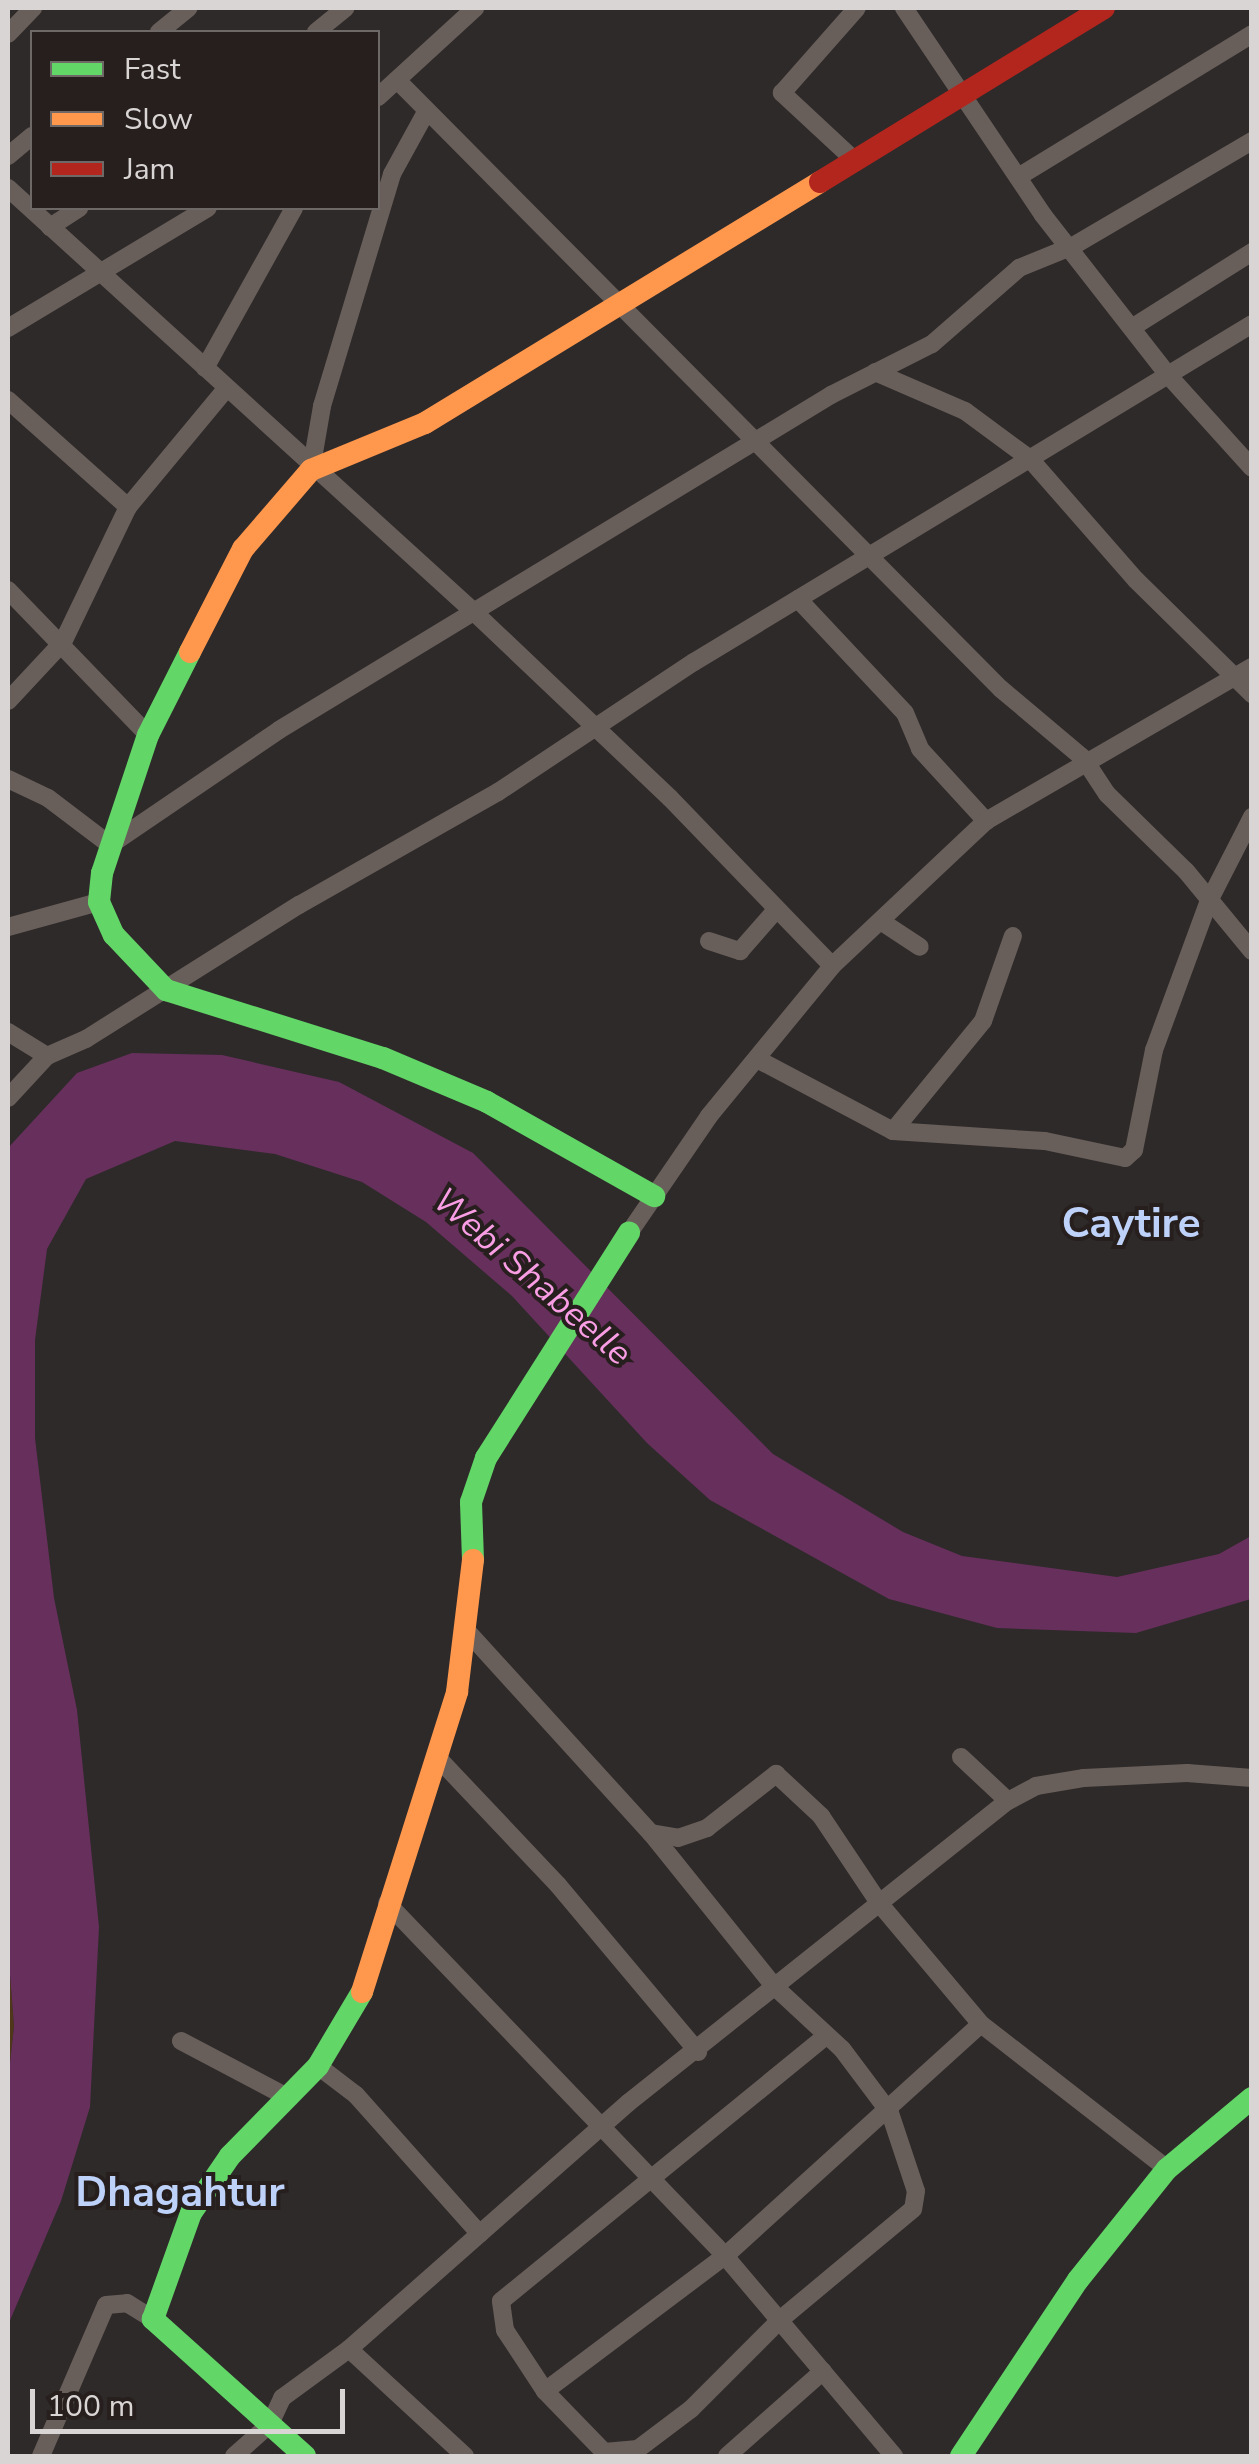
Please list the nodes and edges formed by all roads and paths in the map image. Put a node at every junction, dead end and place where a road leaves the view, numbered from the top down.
1 (33, 8) edge
2 (189, 8) edge
3 (346, 8) edge
4 (475, 8) edge
5 (857, 8) edge
6 (1104, 8) edge
7 (912, 10) edge
8 (162, 30) edge
9 (318, 30) edge
10 (8, 34) edge
11 (1252, 34) edge
12 (397, 80) junction
13 (380, 95) edge
14 (963, 98) junction
15 (425, 114) junction
16 (30, 138) edge
17 (1252, 141) edge
18 (8, 156) edge
19 (852, 158) junction
20 (1018, 177) junction
21 (8, 188) edge
22 (30, 208) edge
23 (32, 210) edge
24 (76, 210) edge
25 (205, 210) edge
26 (293, 210) edge
27 (50, 226) junction
28 (1073, 246) junction
29 (1252, 252) edge
30 (101, 273) junction
31 (620, 308) junction
32 (1252, 324) edge
33 (8, 328) edge
34 (1134, 328) junction
35 (204, 368) junction
36 (875, 372) junction
37 (1168, 375) junction
38 (225, 390) junction
39 (8, 400) edge
40 (754, 440) junction
41 (1030, 459) junction
42 (1252, 468) edge
43 (310, 470) junction
44 (128, 507) junction
45 (868, 556) junction
46 (8, 590) edge
47 (798, 599) junction
48 (474, 612) junction
49 (63, 642) junction
50 (1252, 667) edge
51 (1234, 681) junction
52 (1252, 694) edge
53 (8, 701) edge
54 (598, 729) junction
55 (148, 735) junction
56 (1084, 759) junction
57 (8, 779) edge
58 (1252, 817) edge
59 (986, 820) junction
60 (110, 845) junction
61 (99, 902) junction
62 (1208, 902) junction
63 (776, 910) junction
64 (882, 922) junction
65 (8, 927) edge
66 (1013, 936) dead end
67 (709, 941) dead end
68 (920, 948) dead end
69 (1252, 951) edge
70 (832, 966) junction
71 (166, 990) junction
72 (8, 1032) edge
73 (47, 1056) junction
74 (758, 1059) junction
75 (8, 1098) edge
76 (893, 1131) junction
77 (654, 1196) junction
78 (630, 1233) joint
79 (466, 1630) junction
80 (961, 1756) dead end
81 (437, 1758) junction
82 (1252, 1778) edge
83 (1008, 1801) junction
84 (650, 1833) junction
85 (386, 1903) junction
86 (879, 1904) junction
87 (775, 1987) junction
88 (981, 2024) junction
89 (825, 2037) junction
90 (182, 2040) dead end
91 (698, 2052) junction
92 (318, 2066) junction
93 (287, 2098) junction
94 (1252, 2098) edge
95 (890, 2112) junction
96 (603, 2127) junction
97 (1167, 2169) junction
98 (652, 2178) junction
99 (480, 2234) junction
100 (725, 2256) junction
101 (153, 2319) junction
102 (780, 2320) junction
103 (349, 2349) junction
104 (823, 2371) junction
105 (545, 2392) junction
106 (270, 2424) junction
107 (606, 2454) edge
108 (41, 2456) edge
109 (234, 2456) edge
110 (305, 2456) edge
111 (465, 2456) edge
112 (727, 2456) edge
113 (894, 2456) edge
114 (960, 2456) edge

1 - 10 street
2 - 8 street
3 - 9 street
4 - 12 street
5 - 19 street
6 - 14 street
7 - 14 street
11 - 20 street
12 - 13 street
12 - 15 street
14 - 19 street
14 - 20 street
15 - 31 street
15 - 43 street
16 - 18 street
17 - 28 street
19 - 31 street
20 - 28 street
21 - 22 street
23 - 27 street
24 - 27 street
25 - 30 street
26 - 35 street
27 - 30 street
28 - 34 street
28 - 36 street
29 - 34 street
30 - 33 street
30 - 35 street
31 - 40 street
31 - 43 street
32 - 37 street
34 - 37 street
35 - 38 street
36 - 40 street
36 - 41 street
37 - 41 street
37 - 42 street
38 - 43 street
38 - 44 street
39 - 44 street
40 - 45 street
40 - 48 street
41 - 45 street
41 - 51 street
43 - 48 street
43 - 55 street
44 - 49 street
45 - 47 street
45 - 56 street
46 - 49 street
47 - 54 street
47 - 59 street
48 - 54 street
48 - 60 street
49 - 53 street
49 - 55 street
50 - 51 street
51 - 52 street
51 - 56 street
54 - 63 street
54 - 71 street
55 - 60 street
56 - 59 street
56 - 62 street
57 - 60 street
58 - 62 street
59 - 64 street
60 - 61 street
61 - 65 street
61 - 71 street
62 - 69 street
62 - 76 street
63 - 67 street
63 - 70 street
64 - 68 street
64 - 70 street
66 - 76 street
70 - 74 street
71 - 73 street
71 - 77 street
72 - 73 street
73 - 75 street
74 - 76 street
74 - 77 street
77 - 78 street
78 - 79 street
79 - 81 street
79 - 84 street
80 - 83 street
81 - 85 street
81 - 91 street
82 - 83 street
83 - 86 street
84 - 86 street
84 - 87 street
85 - 92 street
85 - 96 street
86 - 87 street
86 - 88 street
87 - 89 street
87 - 91 street
88 - 95 street
88 - 97 street
89 - 95 street
89 - 98 street
90 - 93 street
91 - 96 street
92 - 93 street
92 - 99 street
93 - 101 street
94 - 97 street
95 - 100 street
95 - 102 street
96 - 98 street
96 - 99 street
97 - 114 street
98 - 100 street
98 - 105 street
99 - 103 street
100 - 102 street
100 - 105 street
101 - 106 street
101 - 108 street
102 - 104 street
102 - 107 street
103 - 106 street
103 - 111 street
104 - 112 street
104 - 113 street
105 - 107 street
106 - 109 street
106 - 110 street

